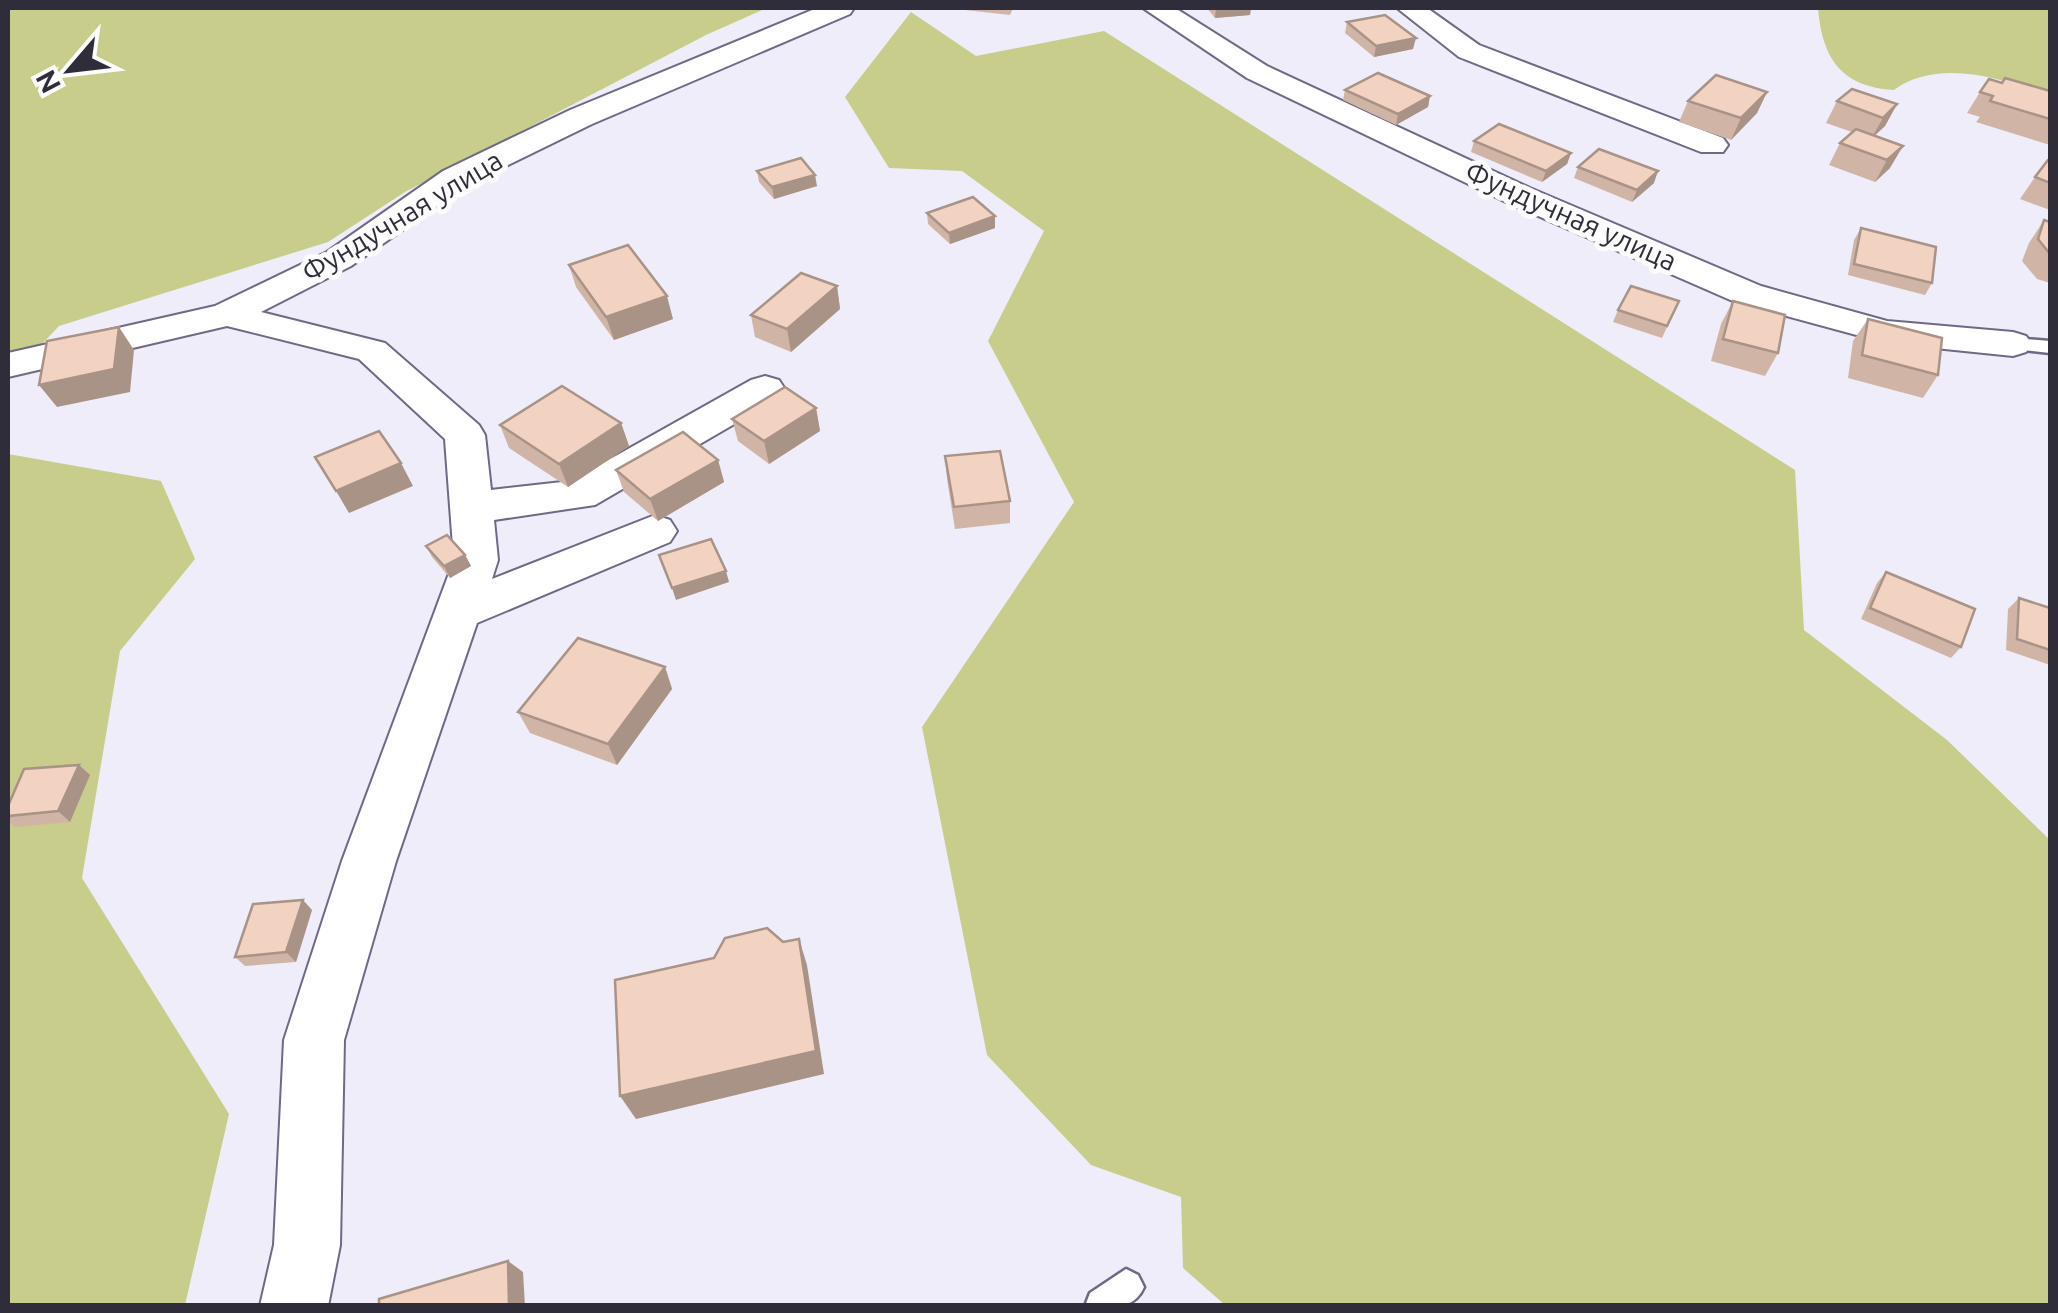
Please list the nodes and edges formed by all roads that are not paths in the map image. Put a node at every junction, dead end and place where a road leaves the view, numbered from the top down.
1 (840, 8) edge
2 (1157, 8) edge
3 (1410, 8) edge
4 (1712, 145) dead end
5 (227, 314) junction
6 (2013, 344) joint
7 (2050, 348) edge
8 (8, 366) edge
9 (765, 389) dead end
10 (474, 508) junction
11 (654, 531) dead end
12 (457, 612) junction
13 (294, 1306) edge

1 - 5 street, Фундучная улица
2 - 6 street, Фундучная улица
3 - 4 street
5 - 8 street, Фундучная улица
5 - 10 street
6 - 7 lane
9 - 10 street
10 - 12 street
11 - 12 street
12 - 13 street

